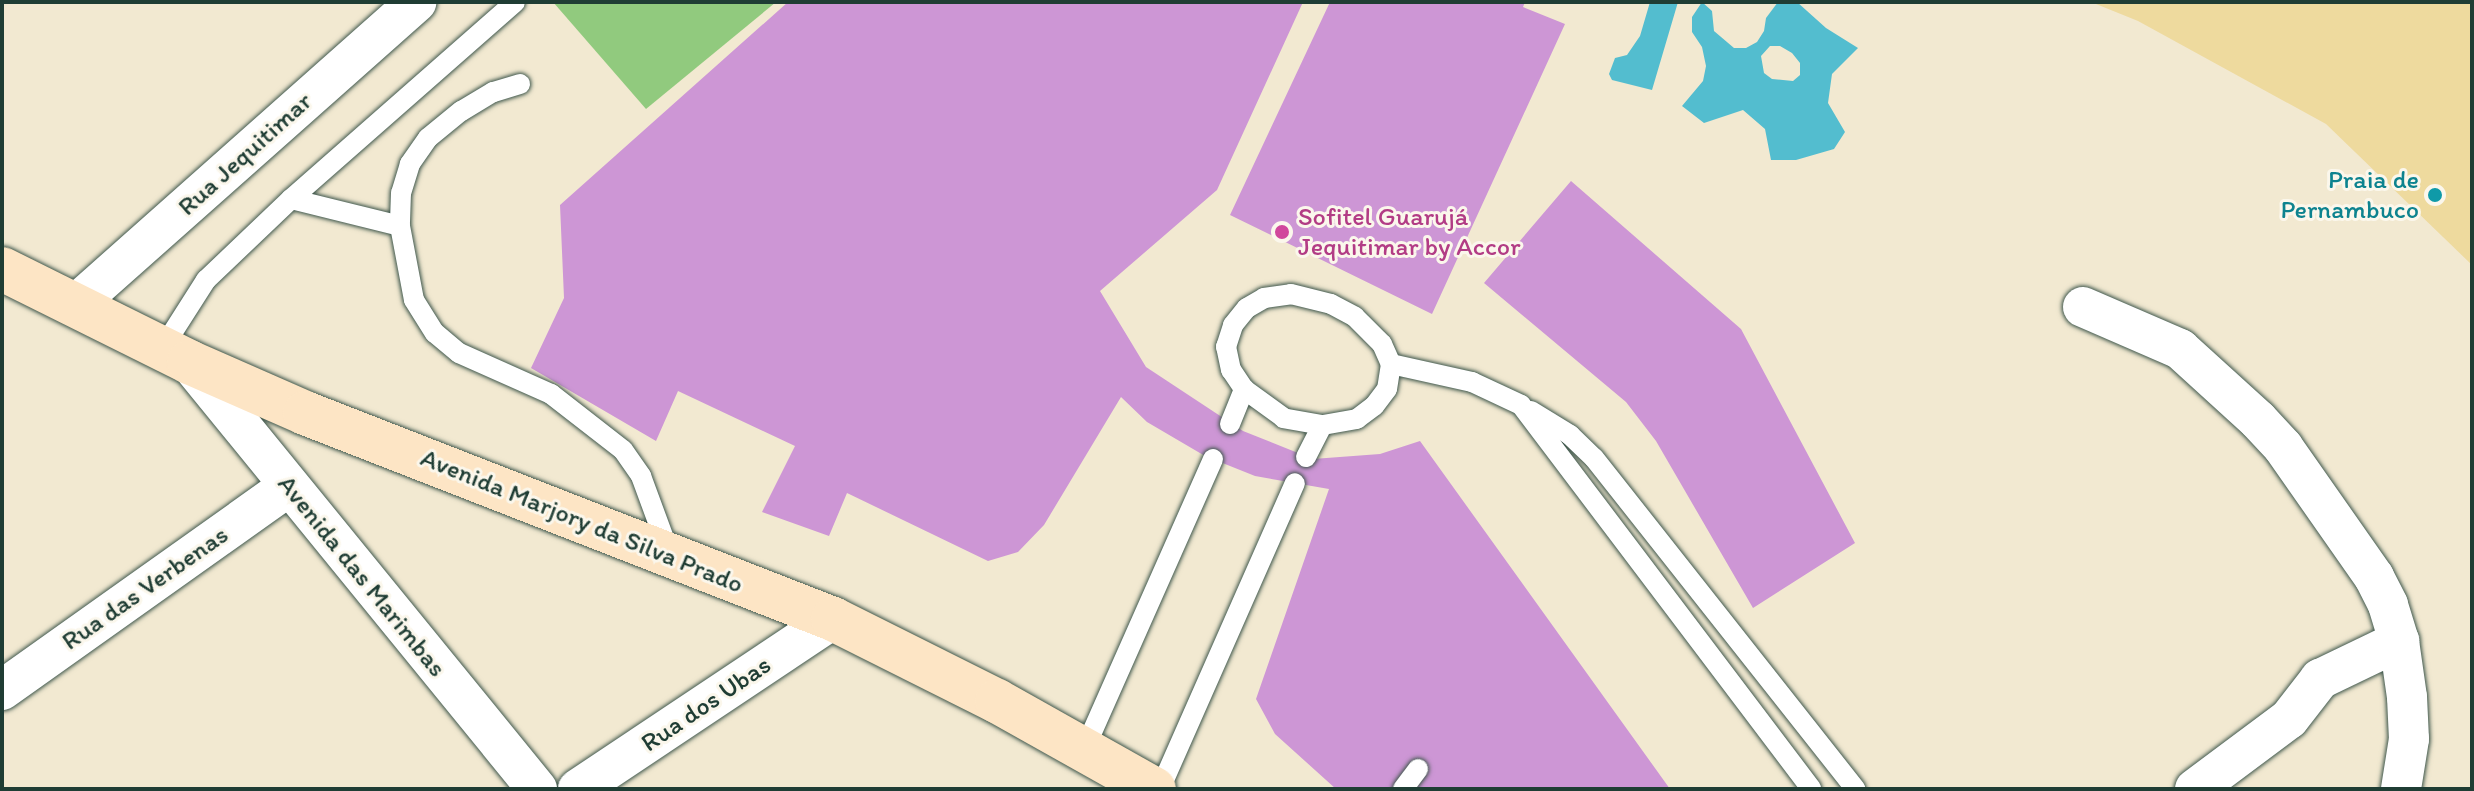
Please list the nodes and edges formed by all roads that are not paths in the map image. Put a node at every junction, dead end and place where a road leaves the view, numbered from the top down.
1 (416, 2) edge
2 (515, 2) edge
3 (520, 84) dead end
4 (291, 199) junction
5 (400, 226) junction
6 (2, 269) edge
7 (74, 306) junction
8 (2083, 307) dead end
9 (176, 355) junction
10 (1391, 364) junction
11 (1244, 389) junction
12 (1521, 405) junction
13 (1230, 424) dead end
14 (1322, 425) junction
15 (1306, 457) dead end
16 (1213, 459) dead end
17 (1295, 483) dead end
18 (288, 487) junction
19 (671, 556) junction
20 (833, 619) junction
21 (2399, 641) junction
22 (2, 690) edge
23 (1085, 748) junction
24 (1418, 769) dead end
25 (537, 789) edge
26 (578, 789) edge
27 (1154, 789) edge
28 (1160, 789) edge
29 (1403, 789) edge
30 (1811, 789) edge
31 (1855, 789) edge
32 (2195, 789) edge
33 (2401, 789) edge

1 - 7 street, Rua Jequitimar
2 - 4 lane
3 - 5 lane
4 - 5 lane
4 - 9 lane
5 - 19 lane
6 - 7 main road, Avenida Marjory da Silva Prado
7 - 9 main road, Avenida Marjory da Silva Prado
8 - 21 street
9 - 18 street, Avenida das Marimbas
9 - 19 main road, Avenida Marjory da Silva Prado
10 - 11 lane
10 - 12 lane
10 - 14 lane
11 - 13 lane
11 - 14 lane
12 - 30 lane
12 - 31 lane
14 - 15 lane
16 - 23 lane
17 - 28 lane
18 - 22 street, Rua das Verbenas
18 - 25 street, Avenida das Marimbas
19 - 20 main road, Avenida Marjory da Silva Prado
20 - 23 main road, Avenida Marjory da Silva Prado
20 - 26 street, Rua dos Ubas
21 - 32 street
21 - 33 street
23 - 27 main road, Avenida Marjory da Silva Prado
24 - 29 lane

